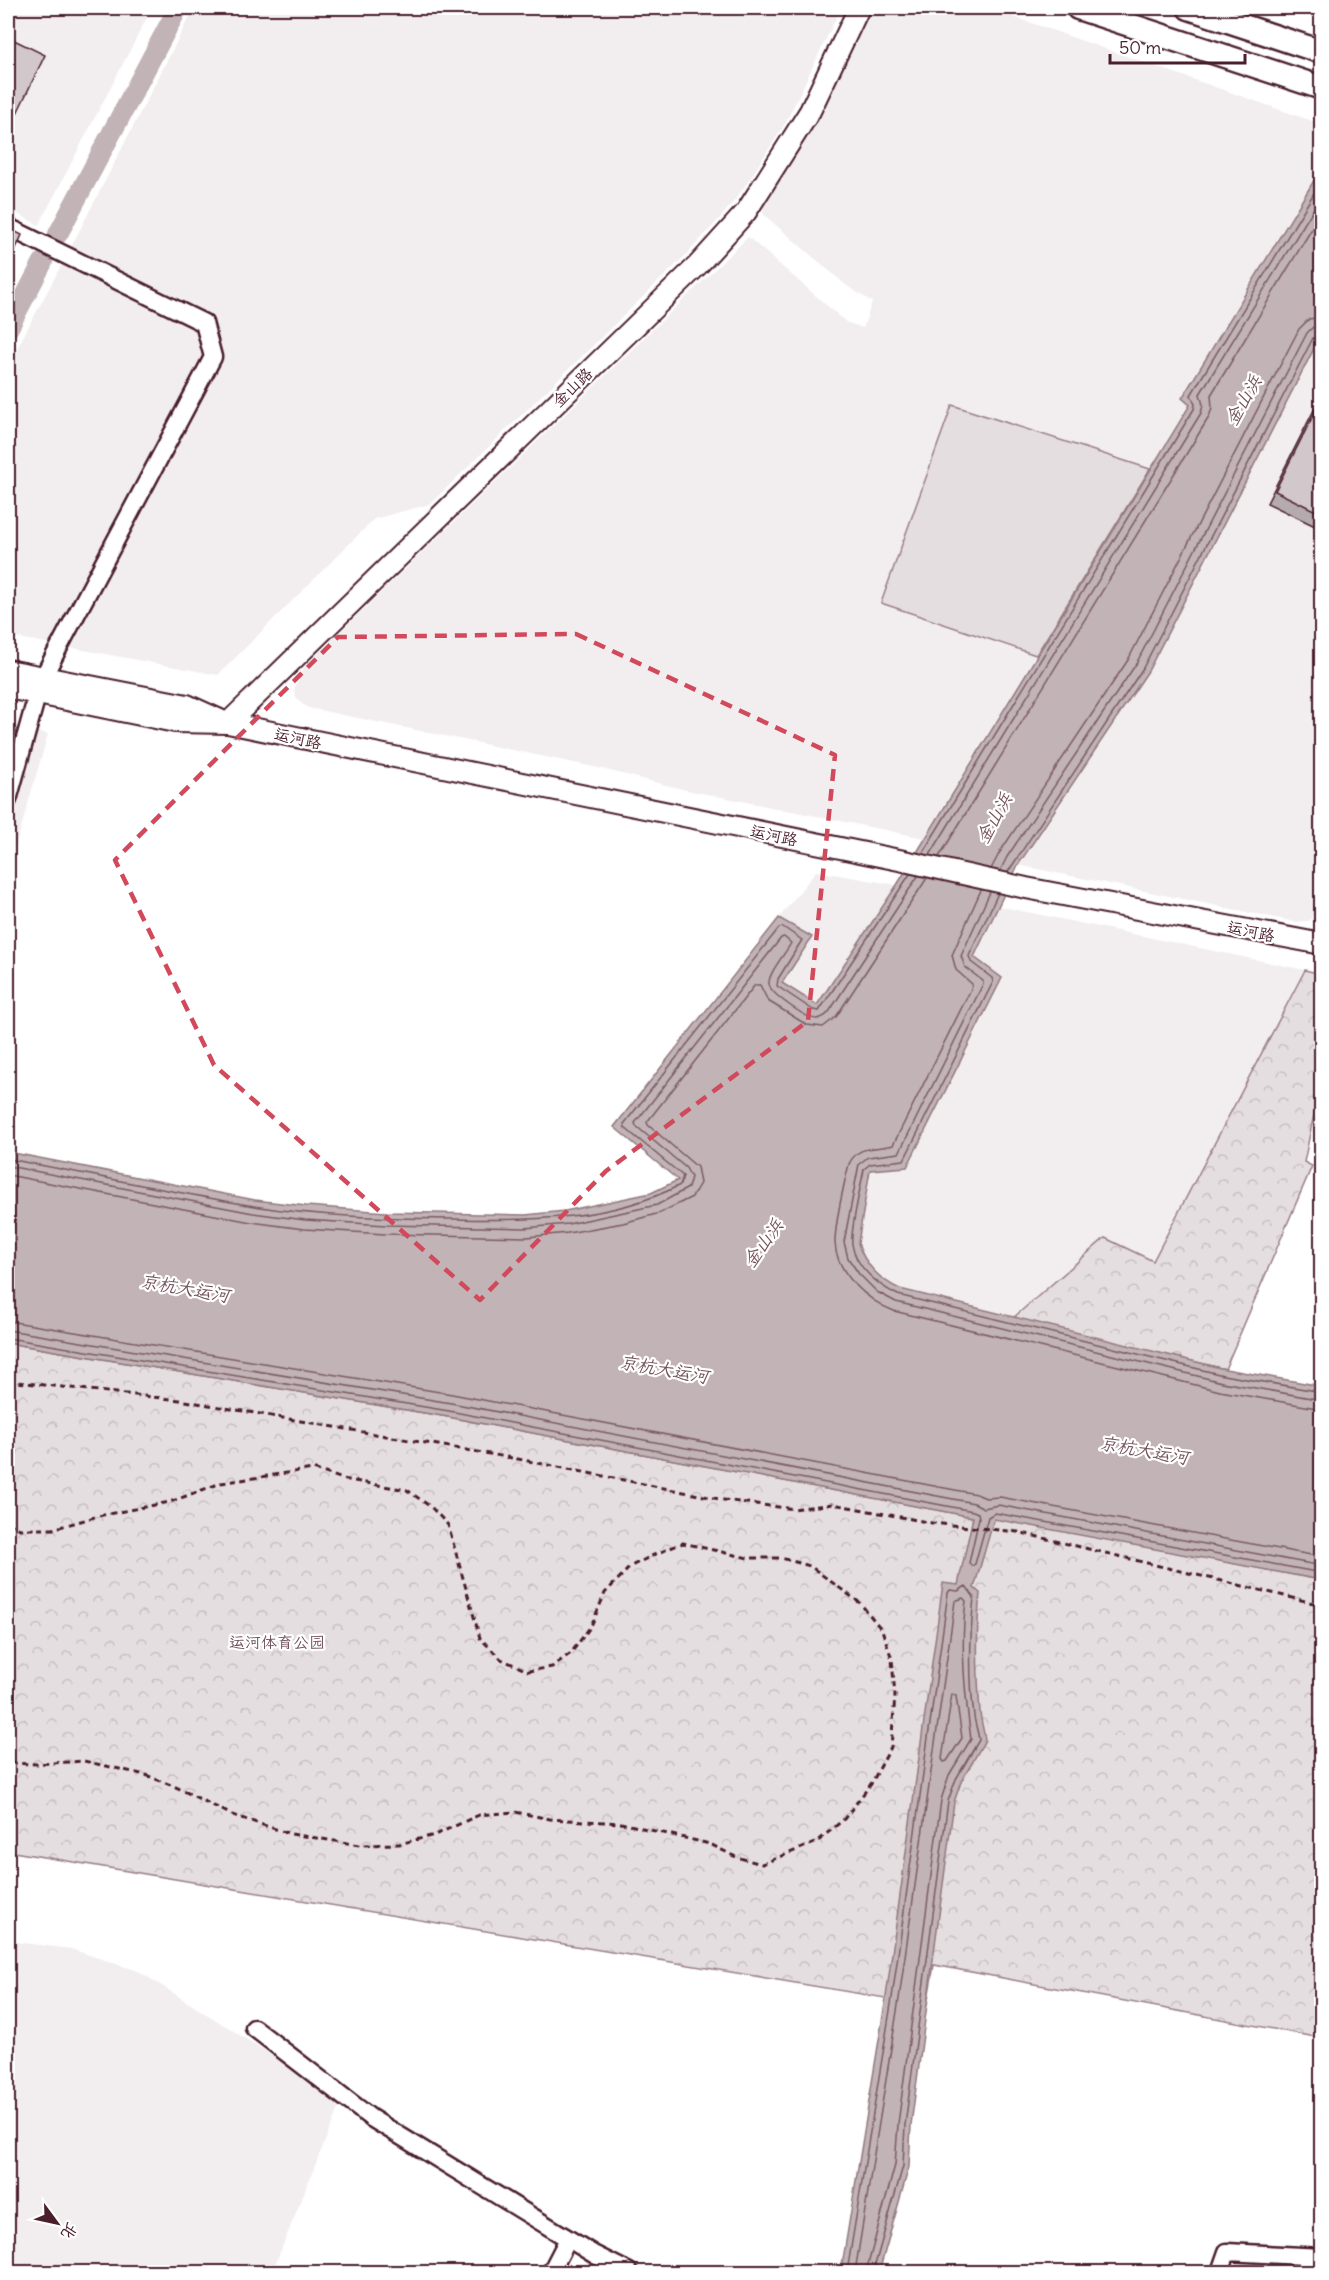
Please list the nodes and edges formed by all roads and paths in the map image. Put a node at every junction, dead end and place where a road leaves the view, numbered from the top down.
1 (859, 8) edge
2 (1078, 8) edge
3 (1189, 8) edge
4 (1322, 52) edge
5 (1322, 88) edge
6 (8, 227) edge
7 (8, 670) edge
8 (41, 686) junction
9 (8, 688) edge
10 (228, 723) junction
11 (8, 800) edge
12 (1322, 944) edge
13 (8, 1380) edge
14 (8, 1523) edge
15 (1322, 1605) edge
16 (8, 1763) edge
17 (254, 2028) dead end
18 (568, 2239) junction
19 (1322, 2257) edge
20 (551, 2272) edge
21 (629, 2272) edge
22 (1220, 2272) edge

1 - 10 street, 金山路
2 - 5 main road
3 - 4 main road
6 - 8 street
7 - 8 street, 运河路
8 - 9 street, 运河路
8 - 10 street, 运河路
8 - 11 street
10 - 12 street, 运河路
13 - 15 path
14 - 16 path
17 - 18 street
18 - 20 street
18 - 21 street
19 - 22 street

